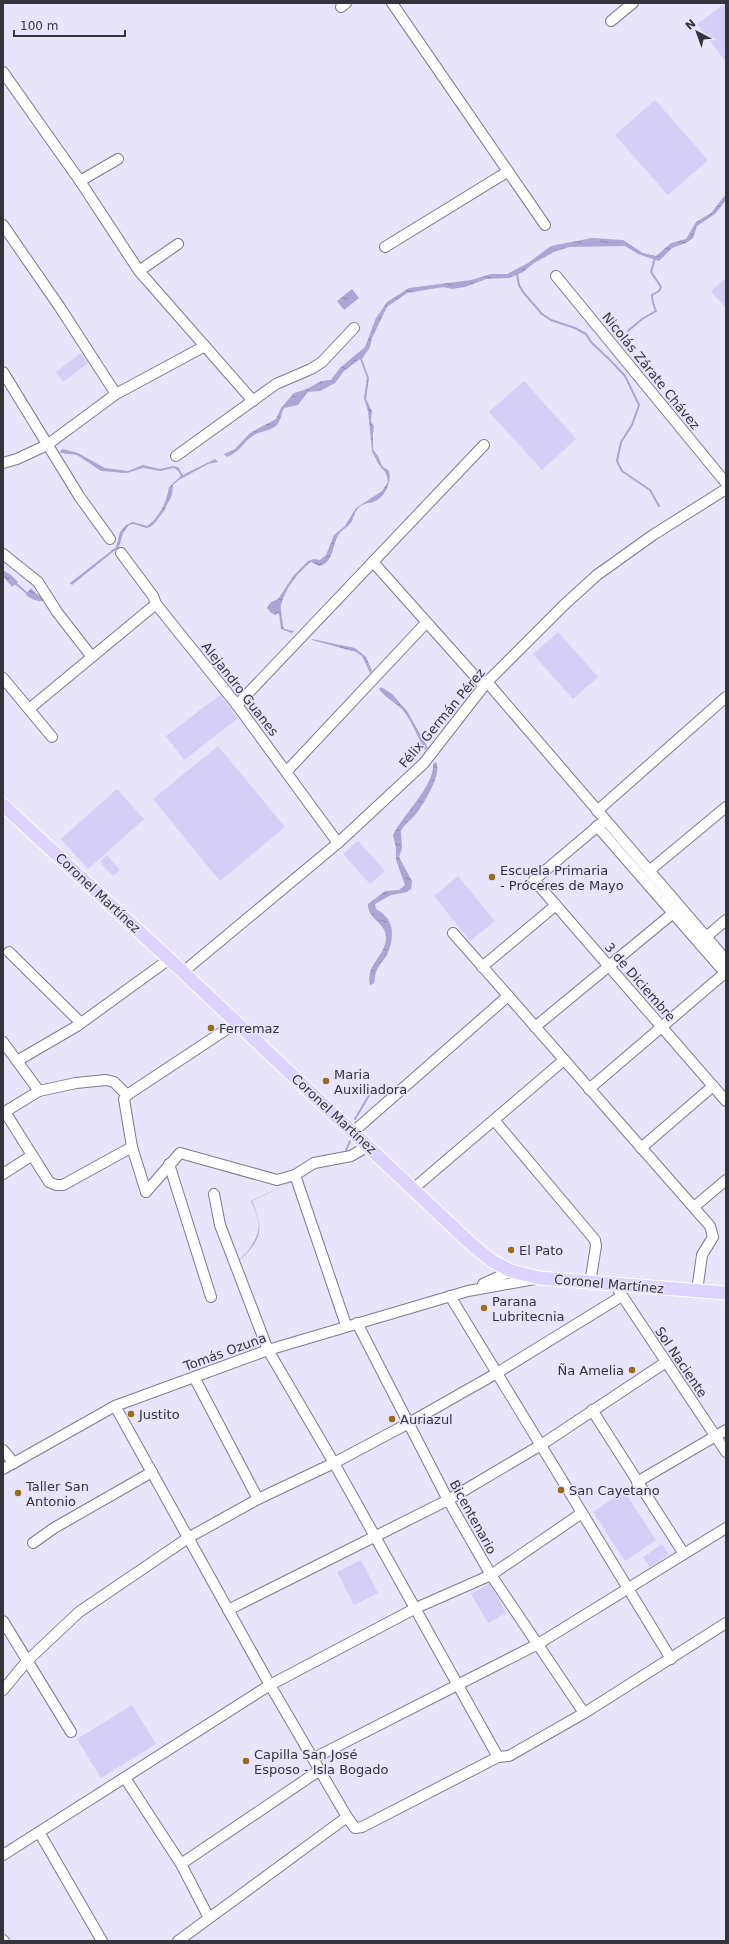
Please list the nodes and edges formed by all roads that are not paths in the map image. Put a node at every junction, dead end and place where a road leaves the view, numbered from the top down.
1 (392, 3) edge
2 (633, 3) edge
3 (611, 21) dead end
4 (3, 72) edge
5 (118, 159) dead end
6 (507, 172) junction
7 (80, 181) junction
8 (3, 225) edge
9 (545, 225) dead end
10 (178, 244) dead end
11 (385, 247) dead end
12 (140, 271) junction
13 (556, 276) dead end
14 (354, 328) dead end
15 (205, 346) junction
16 (3, 372) edge
17 (116, 394) junction
18 (253, 401) junction
19 (47, 444) junction
20 (484, 446) dead end
21 (176, 456) dead end
22 (3, 463) edge
23 (726, 484) edge
24 (726, 489) edge
25 (110, 539) dead end
26 (121, 553) dead end
27 (3, 554) edge
28 (373, 562) junction
29 (156, 604) junction
30 (426, 623) junction
31 (92, 657) junction
32 (3, 678) edge
33 (487, 682) junction
34 (726, 696) edge
35 (237, 705) junction
36 (29, 709) junction
37 (52, 737) dead end
38 (287, 771) junction
39 (3, 805) edge
40 (726, 807) edge
41 (597, 811) junction
42 (601, 823) junction
43 (338, 843) junction
44 (649, 871) junction
45 (556, 905) junction
46 (677, 910) junction
47 (726, 920) edge
48 (453, 933) dead end
49 (706, 937) junction
50 (9, 952) dead end
51 (168, 960) junction
52 (726, 960) edge
53 (609, 966) junction
54 (482, 967) junction
55 (183, 972) junction
56 (726, 973) edge
57 (508, 996) junction
58 (81, 1023) junction
59 (236, 1023) junction
60 (662, 1027) junction
61 (535, 1028) junction
62 (3, 1042) edge
63 (564, 1060) junction
64 (17, 1061) junction
65 (713, 1086) junction
66 (589, 1089) junction
67 (39, 1091) junction
68 (127, 1095) junction
69 (726, 1101) edge
70 (4, 1112) edge
71 (494, 1120) junction
72 (353, 1132) junction
73 (368, 1146) junction
74 (132, 1147) junction
75 (641, 1148) junction
76 (32, 1156) junction
77 (169, 1164) junction
78 (3, 1174) edge
79 (295, 1175) junction
80 (726, 1180) edge
81 (413, 1189) junction
82 (214, 1194) dead end
83 (694, 1207) junction
84 (511, 1271) junction
85 (539, 1278) junction
86 (590, 1283) junction
87 (615, 1285) junction
88 (468, 1291) junction
89 (696, 1291) junction
90 (726, 1293) edge
91 (450, 1296) junction
92 (622, 1296) junction
93 (211, 1297) dead end
94 (357, 1323) junction
95 (346, 1326) junction
96 (268, 1350) junction
97 (666, 1362) junction
98 (496, 1372) junction
99 (194, 1377) junction
100 (115, 1406) junction
101 (592, 1410) junction
102 (408, 1423) junction
103 (726, 1430) edge
104 (715, 1436) junction
105 (541, 1445) junction
106 (3, 1450) edge
107 (726, 1452) edge
108 (14, 1463) junction
109 (334, 1463) junction
110 (3, 1470) edge
111 (152, 1472) junction
112 (638, 1482) junction
113 (258, 1500) junction
114 (448, 1500) junction
115 (582, 1513) junction
116 (726, 1528) edge
117 (375, 1535) junction
118 (188, 1538) junction
119 (33, 1543) dead end
120 (684, 1554) junction
121 (491, 1575) junction
122 (628, 1588) junction
123 (416, 1608) junction
124 (228, 1610) junction
125 (3, 1621) edge
126 (726, 1623) edge
127 (538, 1644) junction
128 (671, 1659) junction
129 (27, 1661) junction
130 (459, 1684) junction
131 (270, 1685) junction
132 (3, 1690) edge
133 (584, 1713) junction
134 (71, 1732) dead end
135 (498, 1757) junction
136 (314, 1758) junction
137 (320, 1770) junction
138 (125, 1778) junction
139 (347, 1817) junction
140 (39, 1832) junction
141 (3, 1855) edge
142 (181, 1864) junction
143 (209, 1918) junction
144 (102, 1941) edge
145 (178, 1941) edge

1 - 6 street
2 - 3 street
4 - 7 street
5 - 7 street
6 - 9 street
6 - 11 street
7 - 12 street
8 - 17 street
10 - 12 street
12 - 15 street
13 - 23 street, Nicolás Zárate Chávez
14 - 18 street
15 - 17 street
15 - 18 street
16 - 19 street
17 - 19 street
18 - 21 street
19 - 22 street
19 - 25 street
20 - 28 street
24 - 33 street, Félix Germán Pérez
26 - 29 street, Alejandro Guanes
27 - 31 street
28 - 30 street
28 - 35 street
29 - 31 street
29 - 35 street, Alejandro Guanes
30 - 33 street
30 - 38 street
31 - 36 street
32 - 36 street
33 - 41 street
33 - 43 street, Félix Germán Pérez
34 - 41 street
35 - 38 street, Alejandro Guanes
36 - 37 street
38 - 43 street, Alejandro Guanes
39 - 51 main road, Coronel Martínez
40 - 44 street
41 - 42 street
42 - 44 street
42 - 45 street, 3 de Diciembre
42 - 46 street
43 - 55 street, Félix Germán Pérez
44 - 46 street
45 - 53 street, 3 de Diciembre
45 - 54 street
46 - 49 street
46 - 53 street
46 - 56 street
47 - 49 street
48 - 54 street
49 - 52 street
50 - 58 street
51 - 55 main road, Coronel Martínez
51 - 58 street
53 - 60 street, 3 de Diciembre
53 - 61 street
54 - 57 street
55 - 59 main road, Coronel Martínez
56 - 60 street
57 - 61 street
57 - 72 street
58 - 64 street
59 - 68 street
59 - 72 main road, Coronel Martínez
60 - 65 street, 3 de Diciembre
60 - 66 street
61 - 63 street
62 - 64 street
63 - 66 street
63 - 71 street
64 - 67 street
65 - 69 street, 3 de Diciembre
65 - 75 street
66 - 75 street
67 - 68 street
67 - 70 street
68 - 74 street
70 - 76 street
71 - 81 street
71 - 86 street
72 - 73 main road, Coronel Martínez
73 - 79 street
73 - 81 main road, Coronel Martínez
74 - 76 street
74 - 77 street
75 - 83 street
76 - 78 street
77 - 79 street
77 - 93 street
79 - 95 street
80 - 83 street
81 - 84 main road, Coronel Martínez
82 - 96 street
83 - 89 street
84 - 85 main road, Coronel Martínez
84 - 88 street, Tomás Ozuna
85 - 86 main road, Coronel Martínez
85 - 88 street, Tomás Ozuna
86 - 87 main road, Coronel Martínez
87 - 89 main road, Coronel Martínez
87 - 92 street, Sol Naciente
88 - 91 street, Tomás Ozuna
89 - 90 main road, Coronel Martínez
91 - 94 street, Tomás Ozuna
91 - 98 street
92 - 97 street, Sol Naciente
92 - 98 street
94 - 95 street, Tomás Ozuna
94 - 102 street, Bicentenario
95 - 96 street, Tomás Ozuna
96 - 99 street, Tomás Ozuna
96 - 109 street
97 - 101 street
97 - 104 street, Sol Naciente
98 - 102 street
98 - 105 street
99 - 100 street, Tomás Ozuna
99 - 113 street
100 - 108 street, Tomás Ozuna
100 - 111 street
101 - 105 street
101 - 112 street
102 - 109 street
102 - 114 street, Bicentenario
103 - 104 street
104 - 107 street, Sol Naciente
104 - 112 street
105 - 114 street
105 - 115 street
106 - 108 street
108 - 110 street, Tomás Ozuna
109 - 113 street
109 - 117 street
111 - 118 street
111 - 119 street
112 - 120 street
113 - 118 street
114 - 117 street
114 - 121 street, Bicentenario
115 - 121 street
115 - 122 street
116 - 120 street
117 - 123 street
117 - 124 street
118 - 124 street
118 - 129 street
120 - 122 street
121 - 123 street
121 - 127 street, Bicentenario
122 - 127 street
122 - 128 street
123 - 130 street
123 - 131 street
124 - 131 street
125 - 129 street
126 - 128 street
127 - 130 street
127 - 133 street, Bicentenario
128 - 133 street
129 - 132 street
129 - 134 street
130 - 135 street
130 - 136 street
131 - 136 street
131 - 138 street
133 - 135 street
135 - 139 street
136 - 137 street
137 - 139 street
137 - 142 street
138 - 140 street
138 - 142 street
139 - 143 street
140 - 141 street
140 - 144 street
142 - 143 street
143 - 145 street

